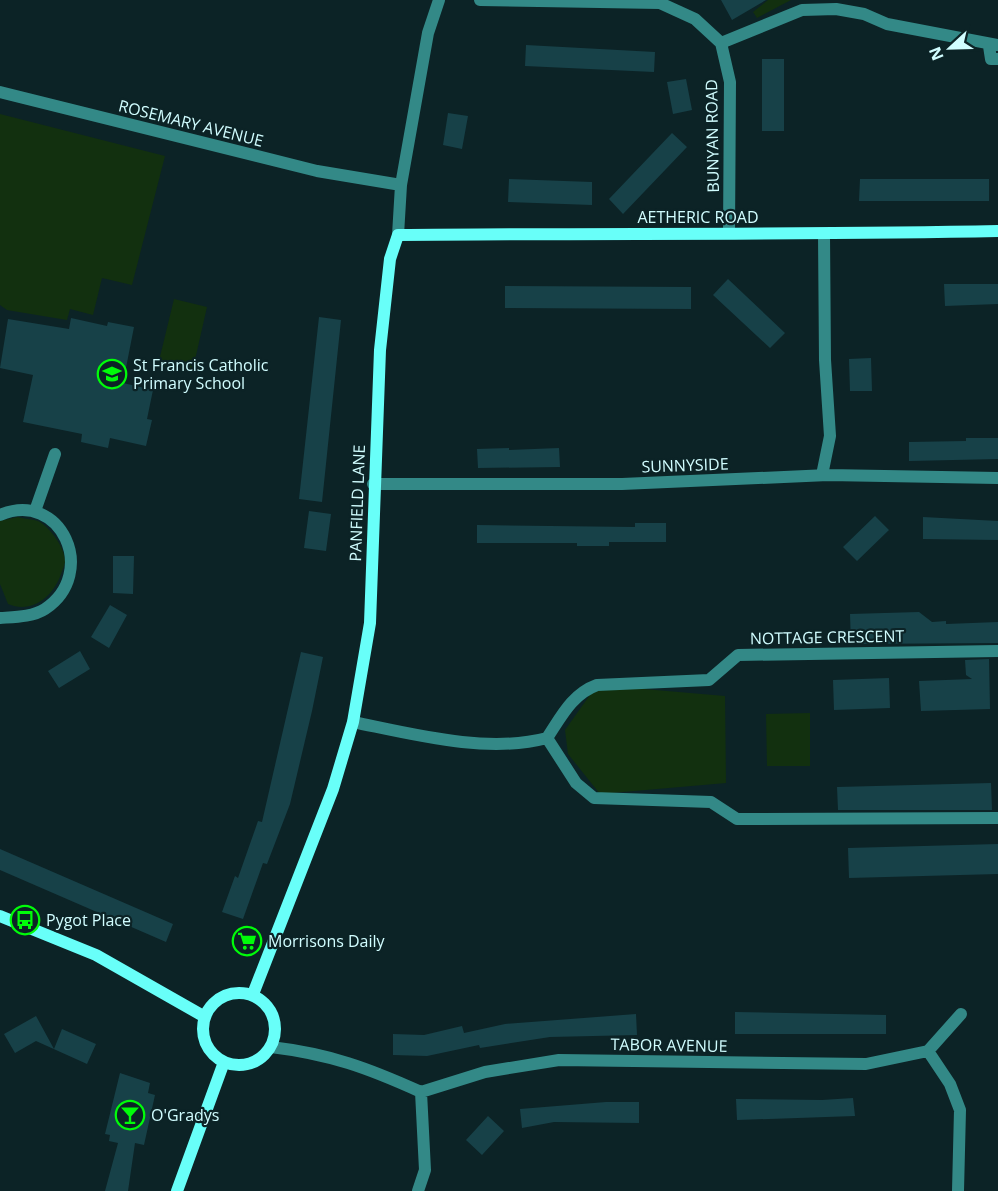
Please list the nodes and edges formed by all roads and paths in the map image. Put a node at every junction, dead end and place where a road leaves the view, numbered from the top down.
1 (439, 0) edge
2 (480, 0) edge
3 (721, 43) junction
4 (994, 45) edge
5 (998, 58) edge
6 (0, 92) edge
7 (401, 185) junction
8 (998, 231) edge
9 (729, 232) junction
10 (399, 235) junction
11 (824, 235) junction
12 (55, 454) dead end
13 (822, 475) junction
14 (998, 478) edge
15 (373, 484) junction
16 (36, 511) junction
17 (0, 515) edge
18 (0, 618) edge
19 (998, 651) edge
20 (352, 722) junction
21 (547, 738) junction
22 (998, 818) edge
23 (1, 920) edge
24 (253, 994) junction
25 (961, 1014) dead end
26 (205, 1017) junction
27 (271, 1047) junction
28 (928, 1051) junction
29 (224, 1062) junction
30 (421, 1092) junction
31 (177, 1191) edge
32 (418, 1191) edge
33 (958, 1191) edge

1 - 7 street, PANFIELD LANE
2 - 3 street
3 - 4 street
3 - 9 street, BUNYAN ROAD
4 - 5 street
6 - 7 street, ROSEMARY AVENUE
7 - 10 street, PANFIELD LANE
8 - 11 street, AETHERIC ROAD
9 - 10 street, AETHERIC ROAD
9 - 11 street, AETHERIC ROAD
10 - 15 street, PANFIELD LANE
11 - 13 street
12 - 16 street
13 - 14 street, SUNNYSIDE
13 - 15 street, SUNNYSIDE
15 - 20 street, PANFIELD LANE
16 - 17 street
16 - 18 street
19 - 21 street, NOTTAGE CRESCENT
20 - 21 street
20 - 24 street, PANFIELD LANE
21 - 22 street
23 - 26 street
24 - 26 street
24 - 27 street
25 - 28 street
26 - 29 street
27 - 29 street
27 - 30 street
28 - 30 street, TABOR AVENUE
28 - 33 street
29 - 31 street
30 - 32 street

